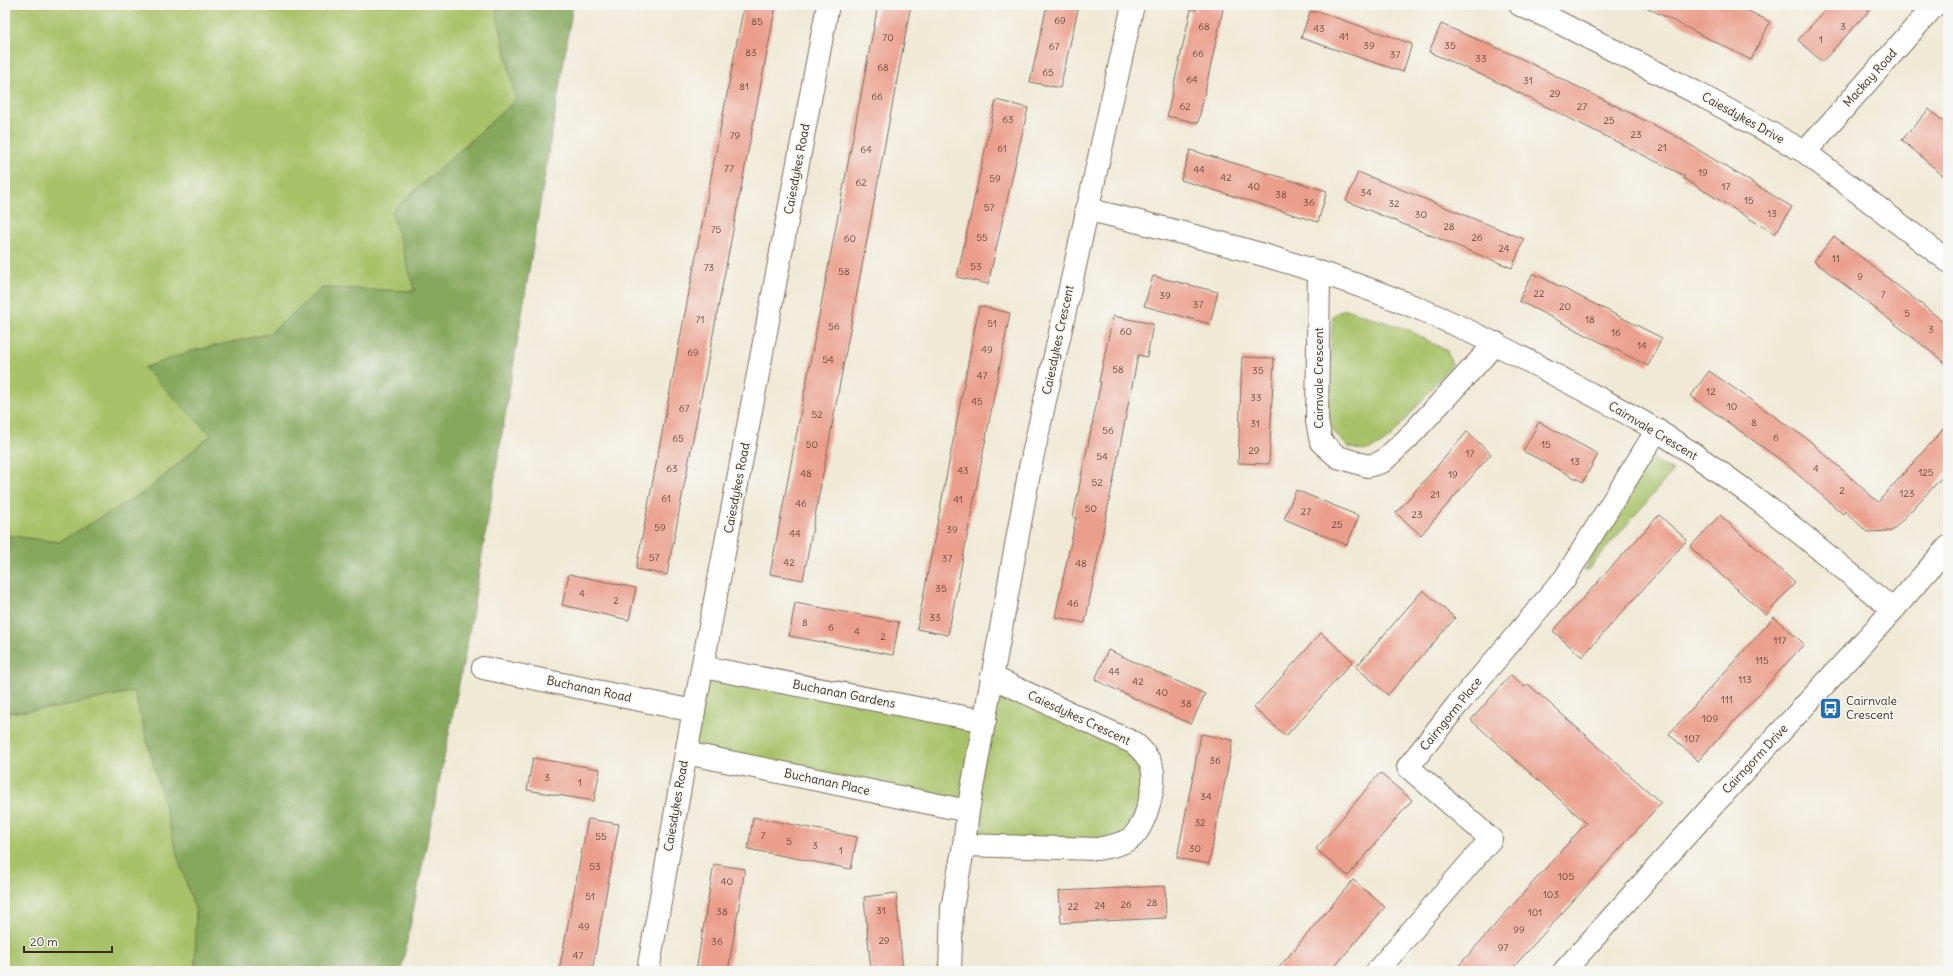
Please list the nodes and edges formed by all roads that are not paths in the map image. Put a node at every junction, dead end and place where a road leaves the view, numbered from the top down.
1 (828, 5) edge
2 (1133, 5) edge
3 (1520, 5) edge
4 (1935, 5) edge
5 (1805, 152) junction
6 (1086, 209) junction
7 (1948, 261) edge
8 (1319, 273) junction
9 (1496, 343) junction
10 (1657, 430) junction
11 (1948, 547) edge
12 (1893, 610) junction
13 (703, 667) junction
14 (483, 668) dead end
15 (992, 677) junction
16 (694, 711) junction
17 (985, 721) junction
18 (686, 753) junction
19 (968, 812) junction
20 (964, 845) junction
21 (648, 971) edge
22 (950, 971) edge
23 (1377, 971) edge
24 (1564, 971) edge

1 - 13 street, Caiesdykes Road
2 - 6 street, Caiesdykes Crescent
3 - 5 street, Caiesdykes Drive
4 - 5 street, Mackay Road
5 - 7 street, Caiesdykes Drive
6 - 8 street, Cairnvale Crescent
6 - 15 street, Caiesdykes Crescent
8 - 9 street, Cairnvale Crescent
8 - 9 street, Cairnvale Crescent
9 - 10 street, Cairnvale Crescent
10 - 12 street, Cairnvale Crescent
10 - 23 street, Cairngorm Place
11 - 12 street, Cairngorm Drive
12 - 24 street, Cairngorm Drive
13 - 16 street, Caiesdykes Road
13 - 17 street, Buchanan Gardens
14 - 16 street, Buchanan Road
15 - 17 street, Caiesdykes Crescent
15 - 20 street, Caiesdykes Crescent
16 - 18 street, Caiesdykes Road
17 - 19 street, Caiesdykes Crescent
18 - 19 street, Buchanan Place
18 - 21 street, Caiesdykes Road
19 - 20 street, Caiesdykes Crescent
20 - 22 street, Caiesdykes Crescent

